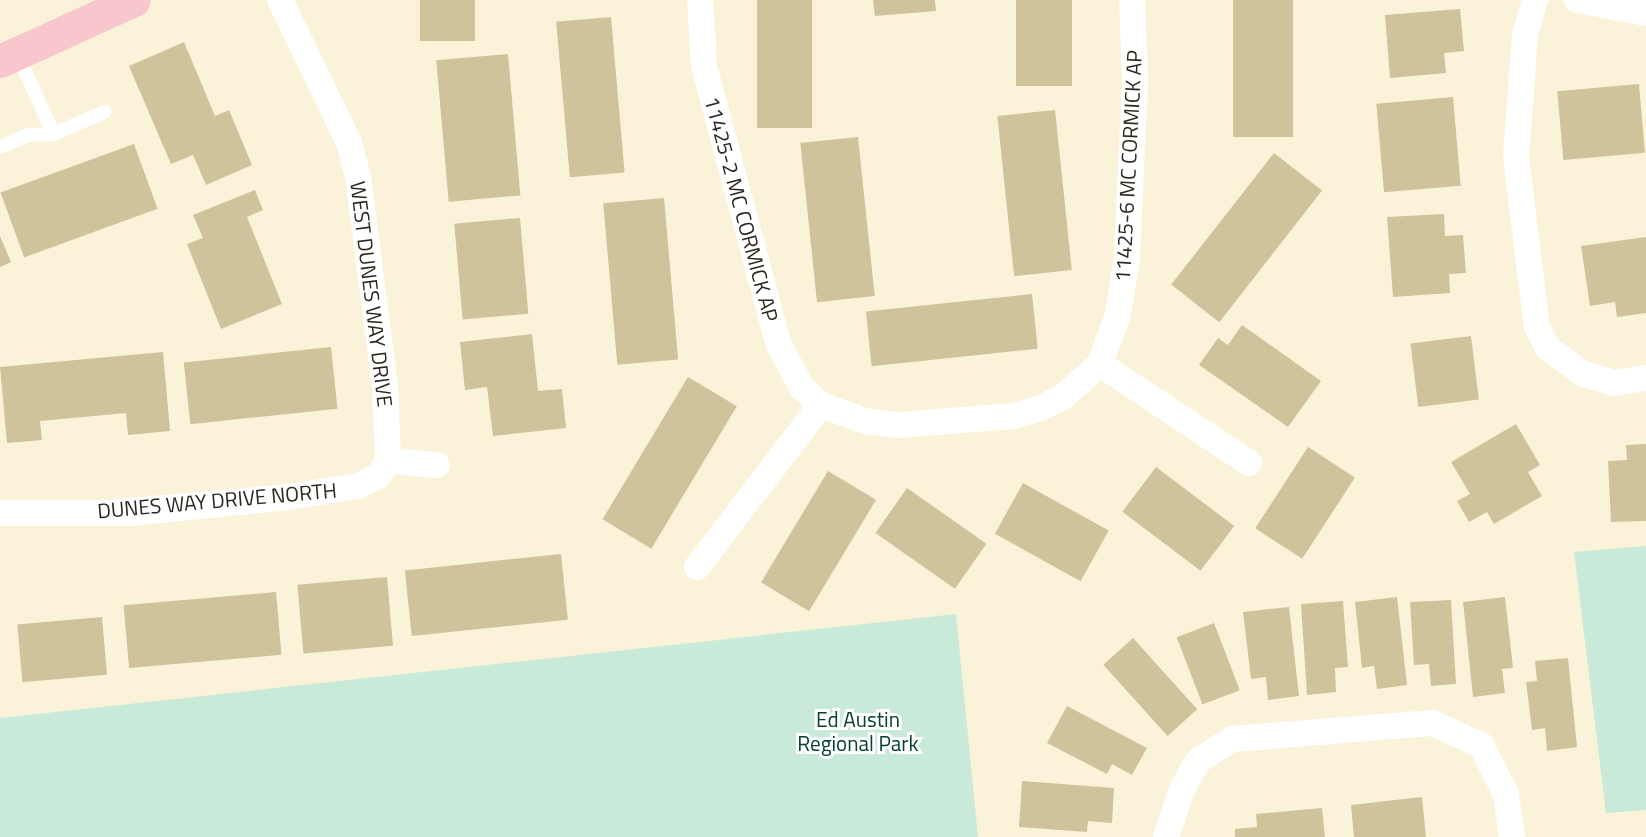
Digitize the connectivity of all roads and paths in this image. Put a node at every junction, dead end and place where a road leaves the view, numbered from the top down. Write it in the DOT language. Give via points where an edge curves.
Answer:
graph roads {
  1 [pos="134,0"];
  2 [pos="280,0"];
  3 [pos="700,0"];
  4 [pos="1132,0"];
  5 [pos="1535,0"];
  6 [pos="1577,0"];
  7 [pos="1646,12"];
  8 [pos="8,58"];
  9 [pos="104,112"];
  10 [pos="54,134"];
  11 [pos="0,147"];
  12 [pos="1100,364"];
  13 [pos="1646,378"];
  14 [pos="821,405"];
  15 [pos="388,461"];
  16 [pos="1249,463"];
  17 [pos="437,465"];
  18 [pos="0,513"];
  19 [pos="698,567"];
  20 [pos="1166,837"];
  21 [pos="1512,837"];
  1 -- 8 [label="main road"];
  2 -- 15 [label="street, WEST DUNES WAY DRIVE" via="349,143 358,176 385,386"];
  3 -- 14 [label="street, 11425-2 MC CORMICK AP" via="704,66 756,269 779,345 802,388"];
  4 -- 12 [label="street, 11425-6 MC CORMICK AP" via="1135,80 1127,257 1118,314"];
  5 -- 13 [label="street" via="1525,35 1516,156 1528,286 1547,346 1583,374 1614,383"];
  6 -- 7 [label="street"];
  8 -- 10 [label="lane"];
  9 -- 10 [label="lane"];
  10 -- 11 [label="lane" via="28,135"];
  12 -- 14 [label="street" via="1063,397 1013,416 899,425 866,421"];
  12 -- 16 [label="street"];
  14 -- 19 [label="street"];
  15 -- 17 [label="street"];
  15 -- 18 [label="street, DUNES WAY DRIVE NORTH" via="378,476 358,486 289,497 130,513"];
  20 -- 21 [label="street" via="1173,808 1199,760 1232,739 1432,723 1481,746 1506,794"];
}
